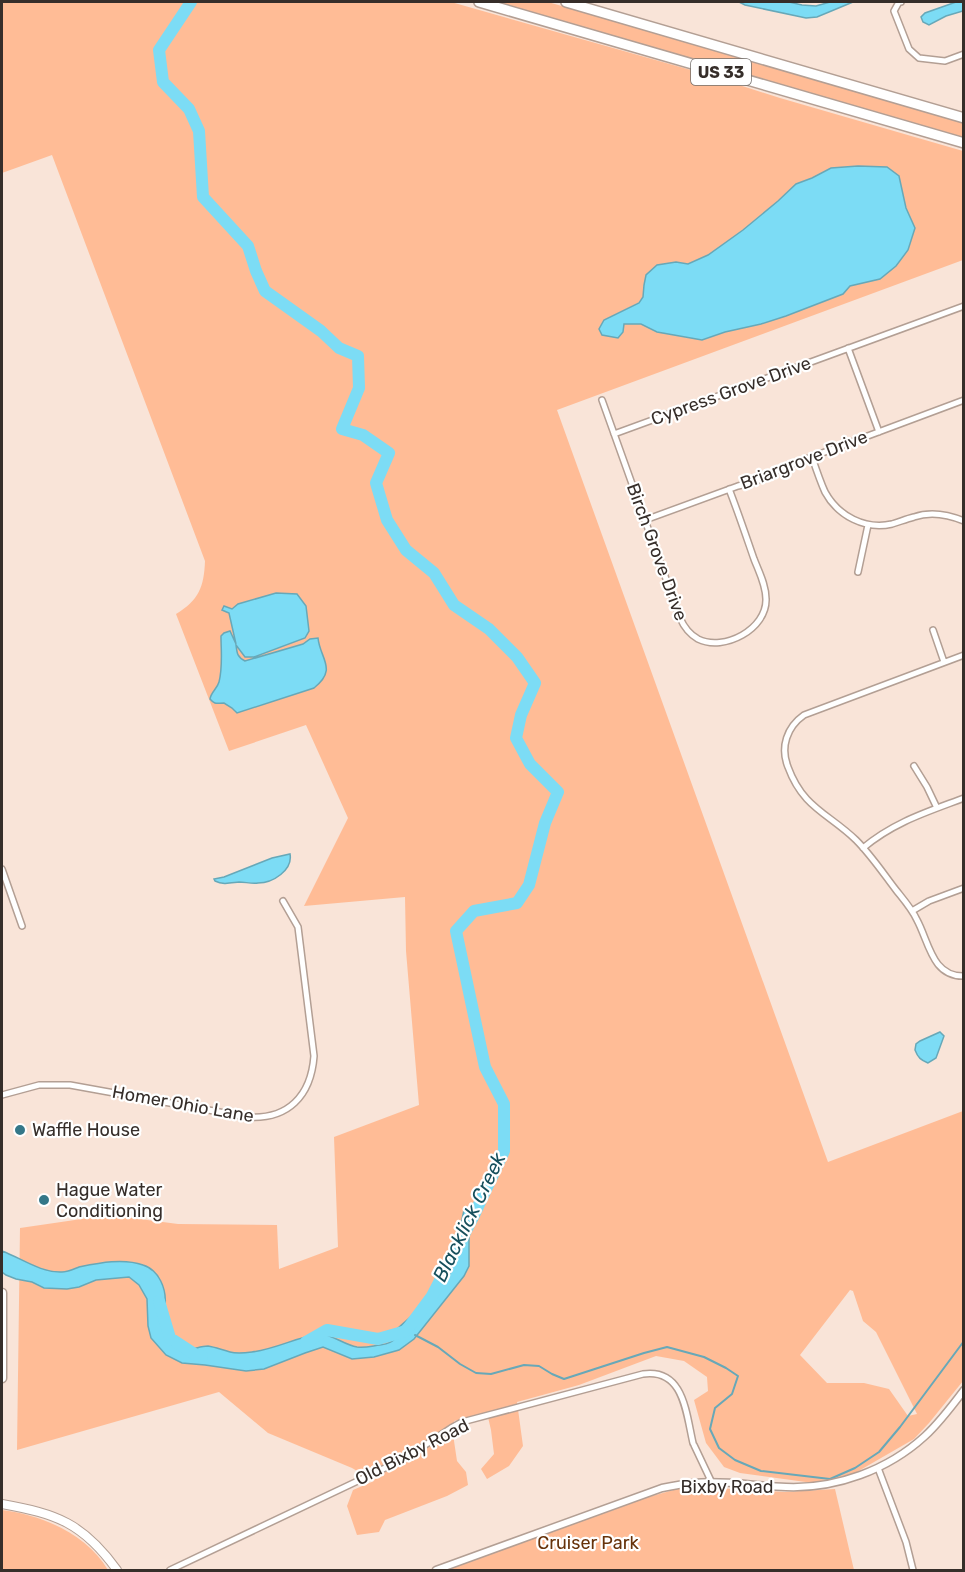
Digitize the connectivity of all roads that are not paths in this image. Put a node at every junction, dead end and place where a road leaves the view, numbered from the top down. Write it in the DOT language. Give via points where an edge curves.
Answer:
graph roads {
  1 [pos="479,2"];
  2 [pos="566,2"];
  3 [pos="901,2"];
  4 [pos="963,54"];
  5 [pos="963,118"];
  6 [pos="963,143"];
  7 [pos="963,306"];
  8 [pos="848,348"];
  9 [pos="602,400"];
  10 [pos="963,400"];
  11 [pos="879,432"];
  12 [pos="614,434"];
  13 [pos="812,457"];
  14 [pos="729,489"];
  15 [pos="645,520"];
  16 [pos="963,521"];
  17 [pos="868,525"];
  18 [pos="858,572"];
  19 [pos="933,630"];
  20 [pos="963,655"];
  21 [pos="944,662"];
  22 [pos="914,766"];
  23 [pos="963,798"];
  24 [pos="937,808"];
  25 [pos="863,848"];
  26 [pos="2,869"];
  27 [pos="963,888"];
  28 [pos="283,901"];
  29 [pos="912,911"];
  30 [pos="22,926"];
  31 [pos="963,976"];
  32 [pos="2,1095"];
  33 [pos="2,1293"];
  34 [pos="2,1378"];
  35 [pos="963,1390"];
  36 [pos="878,1468"];
  37 [pos="712,1483"];
  38 [pos="2,1504"];
  39 [pos="117,1570"];
  40 [pos="170,1570"];
  41 [pos="436,1570"];
  42 [pos="913,1570"];
  1 -- 6 [label="highway, US 33"];
  2 -- 5 [label="highway, US 33"];
  3 -- 4 [label="street" via="894,11 909,49 919,58 945,61"];
  7 -- 8 [label="street, Cypress Grove Drive"];
  8 -- 11 [label="street"];
  8 -- 12 [label="street, Cypress Grove Drive"];
  9 -- 12 [label="street, Birch Grove Drive"];
  10 -- 11 [label="street, Briargrove Drive"];
  11 -- 13 [label="street, Briargrove Drive"];
  12 -- 15 [label="street, Birch Grove Drive"];
  13 -- 14 [label="street, Briargrove Drive"];
  13 -- 17 [label="street" via="832,502 845,515"];
  14 -- 15 [label="street, Briargrove Drive"];
  14 -- 15 [label="street, Birch Grove Drive" via="766,597 758,624 735,638 708,642 687,631"];
  16 -- 17 [label="street" via="927,513 890,525"];
  17 -- 18 [label="street"];
  19 -- 21 [label="street"];
  20 -- 21 [label="street"];
  21 -- 25 [label="street" via="804,715 786,737 787,766 807,800"];
  22 -- 24 [label="street"];
  23 -- 24 [label="street"];
  24 -- 25 [label="street" via="901,822"];
  25 -- 29 [label="street"];
  26 -- 30 [label="street"];
  27 -- 29 [label="street"];
  28 -- 32 [label="street, Homer Ohio Lane" via="298,927 314,1056 308,1085 286,1110 267,1117 247,1118 70,1085 39,1086"];
  29 -- 31 [label="street" via="938,966 952,975"];
  33 -- 34 [label="main road"];
  35 -- 36 [label="street, Bixby Road" via="926,1436"];
  36 -- 37 [label="street, Bixby Road" via="811,1487"];
  36 -- 42 [label="street"];
  37 -- 40 [label="street, Old Bixby Road" via="693,1444 681,1397 673,1383 659,1374 643,1374 462,1422 404,1459"];
  37 -- 41 [label="street, Bixby Road" via="646,1493"];
  38 -- 39 [label="main road" via="63,1520 95,1544"];
}
